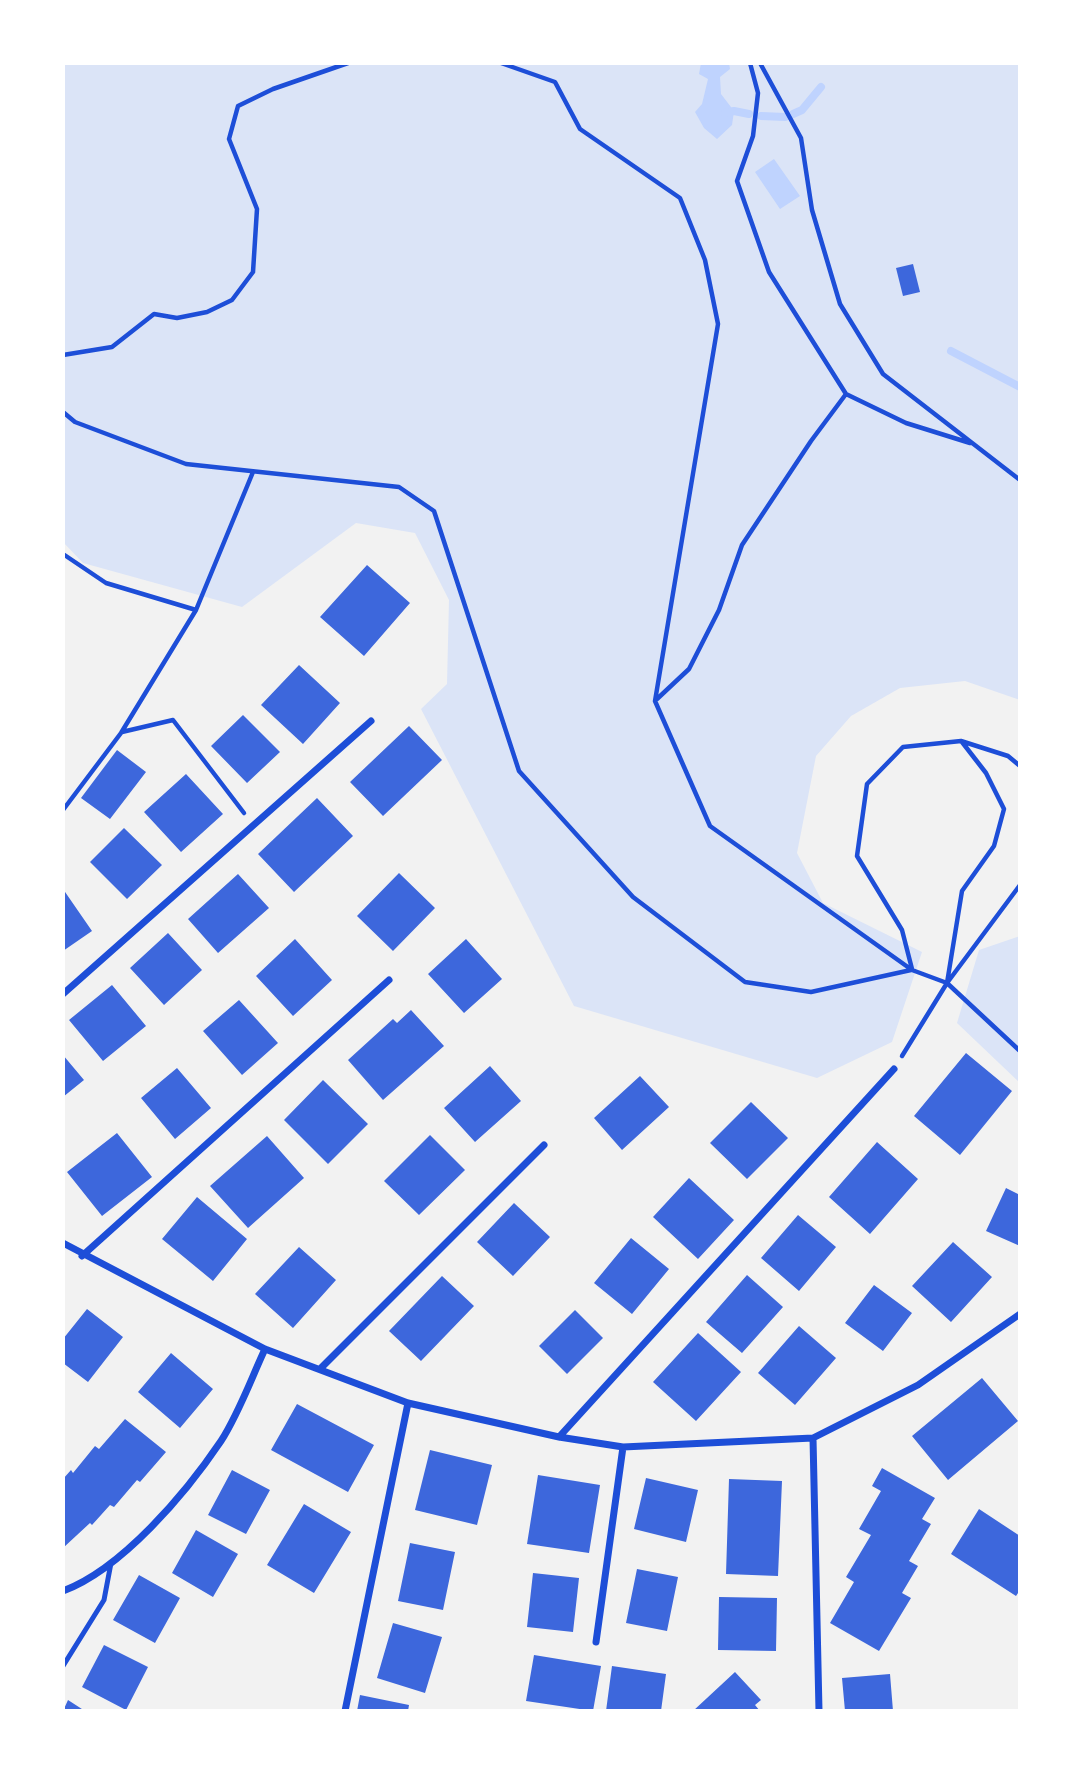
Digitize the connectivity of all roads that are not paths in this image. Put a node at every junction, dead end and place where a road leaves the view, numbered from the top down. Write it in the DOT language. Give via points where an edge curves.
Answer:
graph roads {
  1 [pos="371,722"];
  2 [pos="389,980"];
  3 [pos="63,994"];
  4 [pos="894,1069"];
  5 [pos="544,1145"];
  6 [pos="63,1244"];
  7 [pos="82,1256"];
  8 [pos="1020,1314"];
  9 [pos="265,1349"];
  10 [pos="320,1369"];
  11 [pos="408,1402"];
  12 [pos="559,1437"];
  13 [pos="813,1438"];
  14 [pos="623,1447"];
  15 [pos="112,1560"];
  16 [pos="63,1591"];
  17 [pos="596,1642"];
  18 [pos="63,1666"];
  19 [pos="345,1711"];
  20 [pos="820,1711"];
  1 -- 3 [label="street"];
  2 -- 7 [label="street"];
  4 -- 12 [label="street"];
  5 -- 10 [label="street"];
  6 -- 7 [label="street"];
  7 -- 9 [label="street"];
  8 -- 13 [label="street" via="918,1385"];
  9 -- 10 [label="street"];
  9 -- 15 [label="street" via="222,1440 156,1524"];
  10 -- 11 [label="street"];
  11 -- 12 [label="street"];
  11 -- 19 [label="street"];
  12 -- 14 [label="street"];
  13 -- 14 [label="street"];
  13 -- 20 [label="street"];
  14 -- 17 [label="street"];
  15 -- 16 [label="street" via="83,1584"];
  15 -- 18 [label="lane" via="104,1600"];
}
